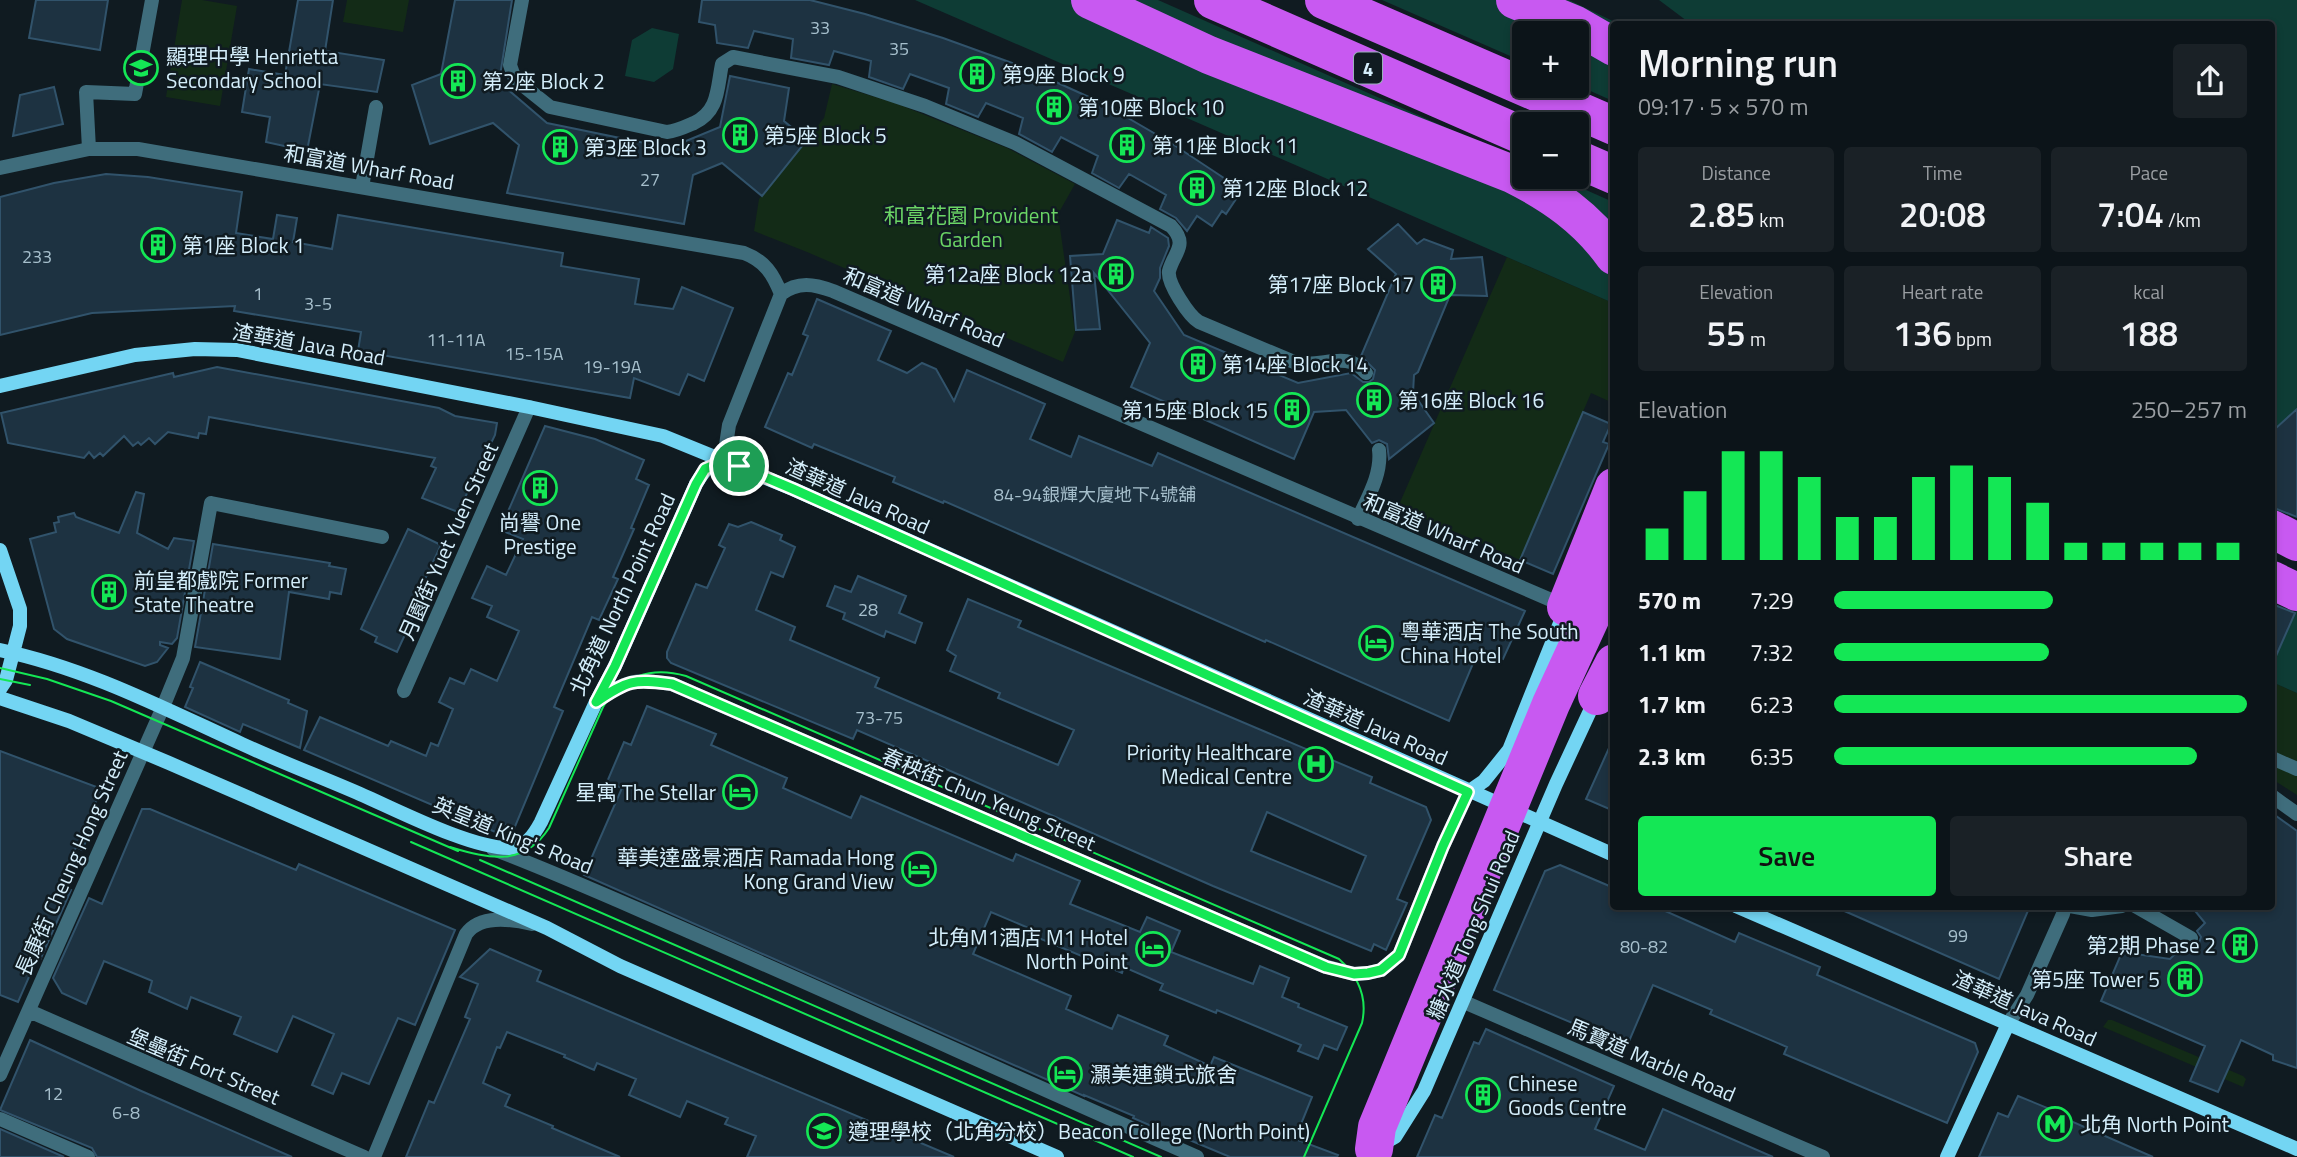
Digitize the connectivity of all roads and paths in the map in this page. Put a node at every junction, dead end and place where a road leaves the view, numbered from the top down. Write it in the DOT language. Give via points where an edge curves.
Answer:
graph roads {
  1 [pos="152,0"];
  2 [pos="522,0"];
  3 [pos="1090,0"];
  4 [pos="1213,0"];
  5 [pos="1324,0"];
  6 [pos="1515,0"];
  7 [pos="1610,45"];
  8 [pos="376,107"];
  9 [pos="1610,123"];
  10 [pos="1512,131"];
  11 [pos="89,149"];
  12 [pos="1589,164"];
  13 [pos="0,168"];
  14 [pos="1610,173"];
  15 [pos="362,187"];
  16 [pos="1610,252"];
  17 [pos="781,294"];
  18 [pos="1366,373"];
  19 [pos="0,387"];
  20 [pos="529,407"];
  21 [pos="1379,450"];
  22 [pos="739,466"];
  23 [pos="1607,502"];
  24 [pos="1358,519"];
  25 [pos="2275,531"];
  26 [pos="382,537"];
  27 [pos="2297,542"];
  28 [pos="0,550"];
  29 [pos="1610,576"];
  30 [pos="2275,581"];
  31 [pos="2297,592"];
  32 [pos="1566,607"];
  33 [pos="6,651"];
  34 [pos="1610,678"];
  35 [pos="0,690"];
  36 [pos="404,691"];
  37 [pos="1605,697"];
  38 [pos="0,698"];
  39 [pos="596,702"];
  40 [pos="163,707"];
  41 [pos="143,752"];
  42 [pos="2275,759"];
  43 [pos="2297,769"];
  44 [pos="1468,792"];
  45 [pos="2275,798"];
  46 [pos="2297,814"];
  47 [pos="1539,823"];
  48 [pos="469,839"];
  49 [pos="1610,853"];
  50 [pos="1745,910"];
  51 [pos="2064,910"];
  52 [pos="2142,910"];
  53 [pos="547,928"];
  54 [pos="2191,937"];
  55 [pos="1464,1002"];
  56 [pos="29,1011"];
  57 [pos="2008,1024"];
  58 [pos="0,1075"];
  59 [pos="0,1119"];
  60 [pos="2297,1149"];
  61 [pos="1372,1153"];
  62 [pos="88,1157"];
  63 [pos="364,1157"];
  64 [pos="374,1157"];
  65 [pos="1057,1157"];
  66 [pos="1197,1157"];
  67 [pos="1824,1157"];
  68 [pos="1947,1157"];
  1 -- 11 [label="street" via="135,94 86,92"];
  2 -- 18 [label="street" via="511,73 550,107 677,131 710,112 722,64 733,57 876,89 1015,143 1171,226 1180,242 1169,281 1191,317 1199,322 1294,362 1352,361"];
  3 -- 16 [label="highway" via="1222,60 1511,174 1576,214"];
  4 -- 10 [label="highway, 4"];
  5 -- 9 [label="highway, 4"];
  6 -- 7 [label="highway"];
  8 -- 15 [label="street"];
  11 -- 13 [label="street, 和富道 Wharf Road"];
  11 -- 15 [label="street, 和富道 Wharf Road" via="138,149"];
  12 -- 14 [label="highway"];
  15 -- 17 [label="street, 和富道 Wharf Road" via="744,254 765,264"];
  17 -- 22 [label="street" via="729,425 726,445"];
  17 -- 24 [label="street, 和富道 Wharf Road" via="801,285 833,290"];
  19 -- 20 [label="main road, 渣華道 Java Road" via="135,355 195,348 237,350"];
  20 -- 22 [label="main road, 渣華道 Java Road" via="663,436"];
  20 -- 36 [label="street, 月園街 Yuet Yuen Street"];
  21 -- 24 [label="street" via="1377,473"];
  22 -- 39 [label="main road, 北角道 North Point Road" via="717,464 705,469"];
  22 -- 44 [label="main road, 渣華道 Java Road"];
  23 -- 32 [label="highway"];
  24 -- 32 [label="street, 和富道 Wharf Road"];
  25 -- 27 [label="highway"];
  26 -- 40 [label="street, 長康街 Cheung Hong Street" via="211,503 183,658"];
  28 -- 33 [label="main road" via="20,609 20,626"];
  29 -- 61 [label="highway" via="1551,704 1377,1127"];
  30 -- 31 [label="highway"];
  32 -- 44 [label="main road" via="1509,750 1484,781"];
  33 -- 35 [label="main road" via="6,680"];
  33 -- 40 [label="main road, 英皇道 King's Road" via="99,679"];
  34 -- 37 [label="highway"];
  37 -- 47 [label="main road, 糖水道 Tong Shui Road"];
  38 -- 41 [label="main road"];
  39 -- 44 [label="street, 春秧街 Chun Yeung Street" via="623,683 672,684 1326,967 1354,974 1381,970 1399,955"];
  39 -- 48 [label="main road, 北角道 North Point Road" via="533,836 511,848"];
  40 -- 41 [label="street, 長康街 Cheung Hong Street"];
  40 -- 48 [label="main road, 英皇道 King's Road"];
  41 -- 53 [label="main road"];
  41 -- 56 [label="street, 長康街 Cheung Hong Street"];
  42 -- 43 [label="street"];
  44 -- 47 [label="main road, 渣華道 Java Road"];
  45 -- 46 [label="street"];
  47 -- 49 [label="main road, 渣華道 Java Road"];
  47 -- 55 [label="main road, 糖水道 Tong Shui Road"];
  48 -- 66 [label="street, 英皇道 King's Road" via="824,990"];
  50 -- 57 [label="main road, 渣華道 Java Road"];
  51 -- 57 [label="street" via="2027,995"];
  52 -- 54 [label="street"];
  53 -- 64 [label="street" via="497,919 475,924 466,934"];
  53 -- 65 [label="main road" via="620,966"];
  55 -- 61 [label="main road, 糖水道 Tong Shui Road" via="1424,1091 1395,1137"];
  55 -- 67 [label="street, 馬寶道 Marble Road"];
  56 -- 58 [label="street, 長康街 Cheung Hong Street"];
  56 -- 63 [label="street, 堡壘街 Fort Street"];
  57 -- 60 [label="main road, 渣華道 Java Road"];
  57 -- 68 [label="main road"];
  59 -- 62 [label="street"];
}
